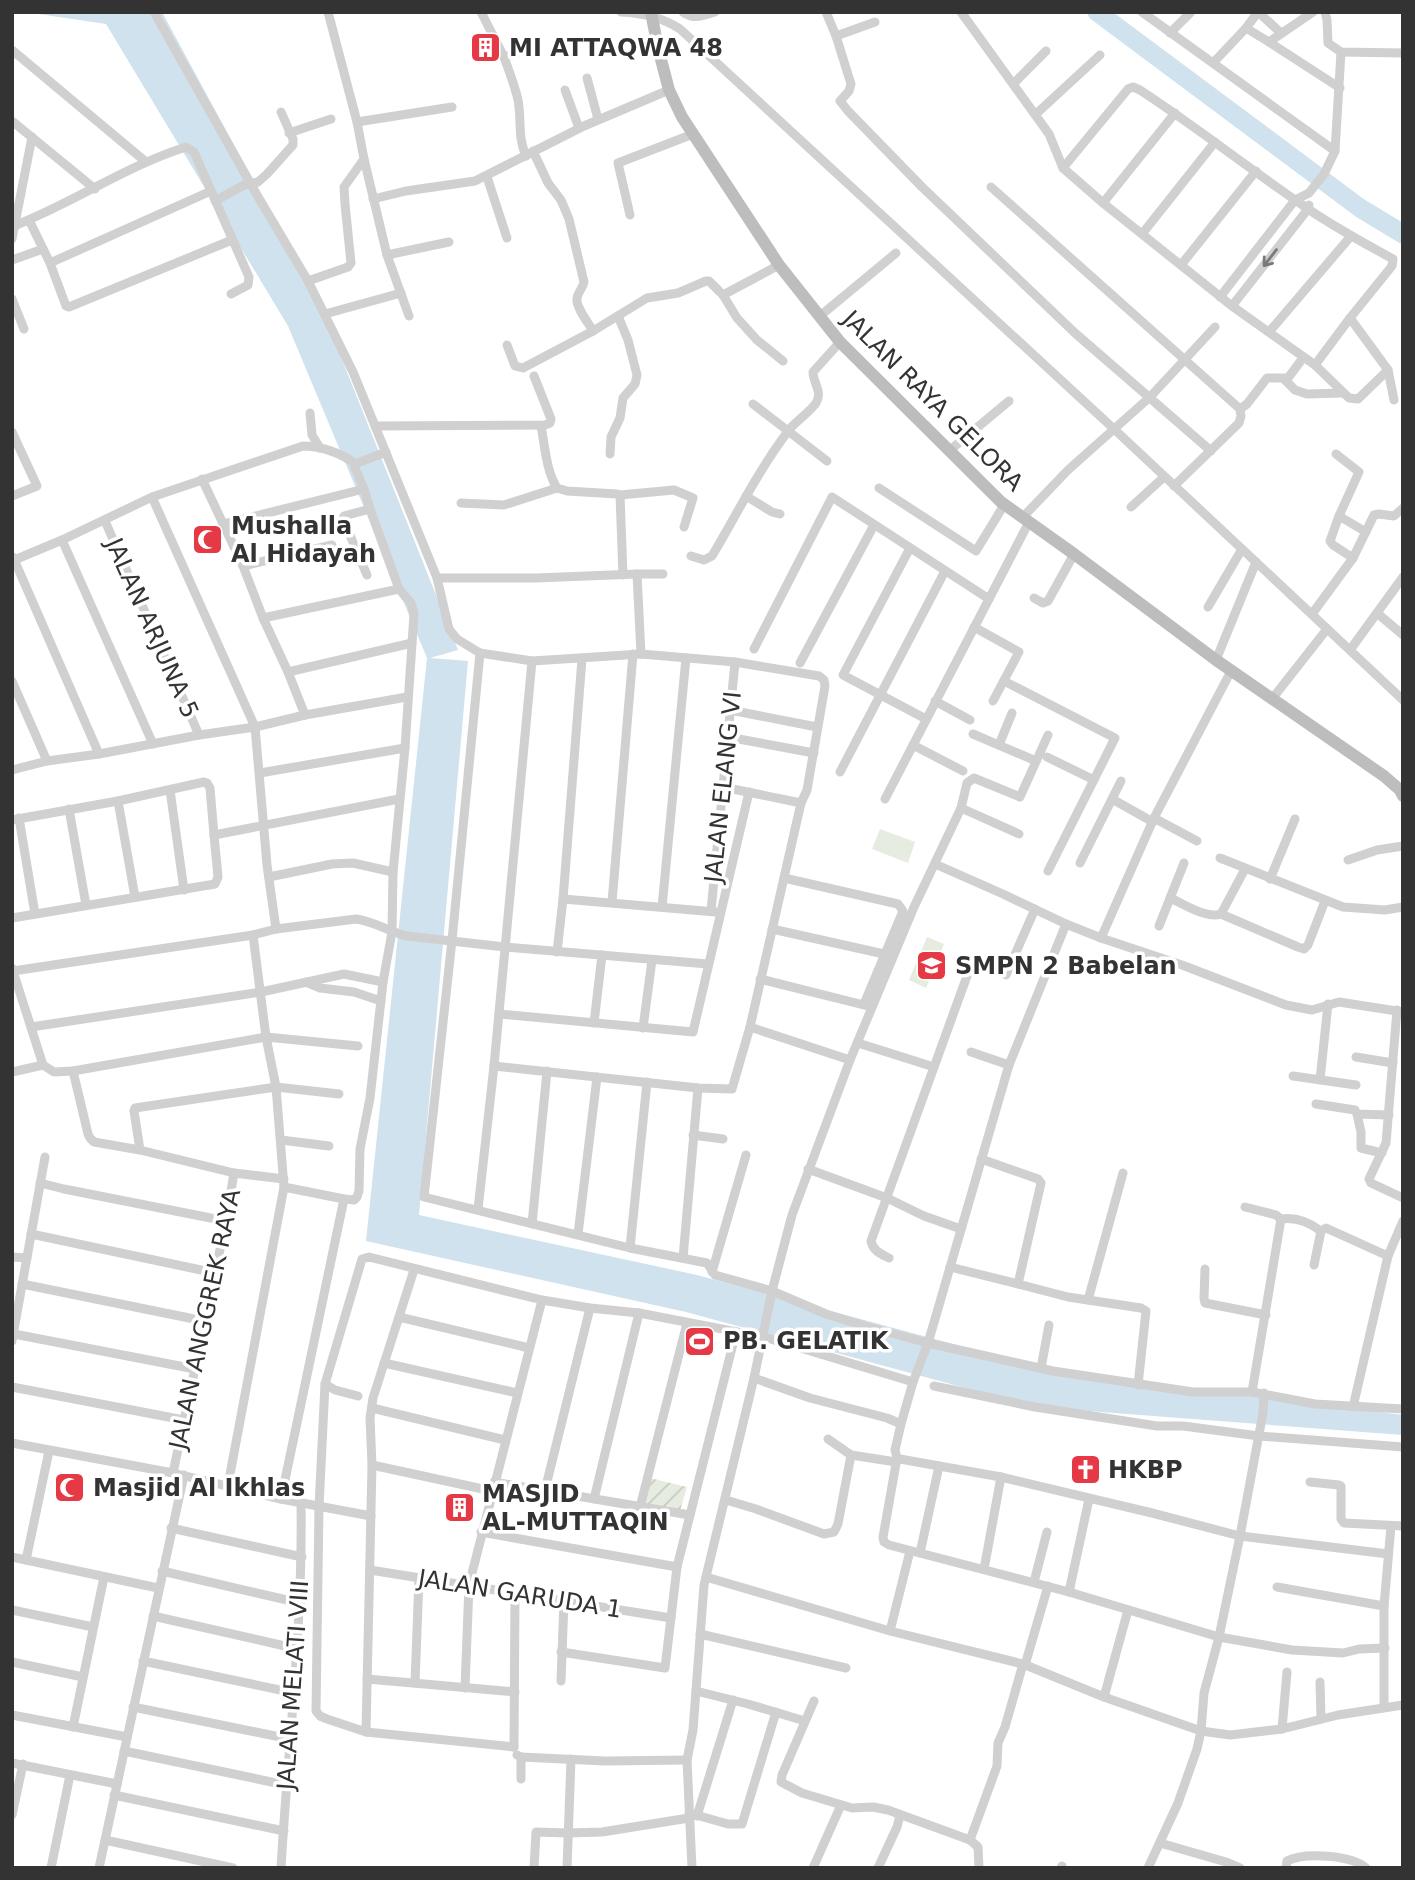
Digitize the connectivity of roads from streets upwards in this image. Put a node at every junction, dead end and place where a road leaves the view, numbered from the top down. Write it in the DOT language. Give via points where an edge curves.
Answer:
graph roads {
  1 [pos="154,12"];
  2 [pos="328,12"];
  3 [pos="481,12"];
  4 [pos="621,12"];
  5 [pos="683,12"];
  6 [pos="715,12"];
  7 [pos="826,12"];
  8 [pos="961,12"];
  9 [pos="1142,12"];
  10 [pos="1191,12"];
  11 [pos="1313,12"];
  12 [pos="1325,12"];
  13 [pos="652,14"];
  14 [pos="875,22"];
  15 [pos="1246,28"];
  16 [pos="1170,33"];
  17 [pos="1281,33"];
  18 [pos="836,36"];
  19 [pos="1269,42"];
  20 [pos="527,49"];
  21 [pos="12,50"];
  22 [pos="1046,51"];
  23 [pos="1341,52"];
  24 [pos="1403,53"];
  25 [pos="1100,55"];
  26 [pos="504,57"];
  27 [pos="1213,63"];
  28 [pos="587,78"];
  29 [pos="1014,83"];
  30 [pos="1340,88"];
  31 [pos="565,90"];
  32 [pos="669,90"];
  33 [pos="452,107"];
  34 [pos="281,112"];
  35 [pos="1175,113"];
  36 [pos="1036,114"];
  37 [pos="331,119"];
  38 [pos="598,119"];
  39 [pos="12,121"];
  40 [pos="357,122"];
  41 [pos="579,128"];
  42 [pos="289,133"];
  43 [pos="693,134"];
  44 [pos="32,137"];
  45 [pos="1215,142"];
  46 [pos="1335,151"];
  47 [pos="529,154"];
  48 [pos="364,159"];
  49 [pos="146,162"];
  50 [pos="1063,168"];
  51 [pos="1256,171"];
  52 [pos="487,177"];
  53 [pos="247,183"];
  54 [pos="990,187"];
  55 [pos="94,190"];
  56 [pos="1309,193"];
  57 [pos="213,196"];
  58 [pos="373,199"];
  59 [pos="1295,200"];
  60 [pos="1103,203"];
  61 [pos="1308,209"];
  62 [pos="630,215"];
  63 [pos="29,220"];
  64 [pos="14,226"];
  65 [pos="1142,234"];
  66 [pos="1351,236"];
  67 [pos="507,237"];
  68 [pos="12,239"];
  69 [pos="232,240"];
  70 [pos="449,242"];
  71 [pos="43,249"];
  72 [pos="896,253"];
  73 [pos="387,255"];
  74 [pos="12,260"];
  75 [pos="50,263"];
  76 [pos="779,265"];
  77 [pos="1181,265"];
  78 [pos="308,281"];
  79 [pos="401,293"];
  80 [pos="231,294"];
  81 [pos="723,295"];
  82 [pos="1220,297"];
  83 [pos="12,299"];
  84 [pos="1232,306"];
  85 [pos="325,314"];
  86 [pos="409,316"];
  87 [pos="618,316"];
  88 [pos="820,316"];
  89 [pos="1350,318"];
  90 [pos="1214,327"];
  91 [pos="24,329"];
  92 [pos="593,331"];
  93 [pos="1269,332"];
  94 [pos="840,342"];
  95 [pos="507,345"];
  96 [pos="1303,358"];
  97 [pos="1184,359"];
  98 [pos="783,361"];
  99 [pos="1315,365"];
  100 [pos="1388,370"];
  101 [pos="534,376"];
  102 [pos="1284,379"];
  103 [pos="1343,393"];
  104 [pos="1150,397"];
  105 [pos="1394,400"];
  106 [pos="1009,401"];
  107 [pos="753,404"];
  108 [pos="1240,409"];
  109 [pos="310,413"];
  110 [pos="375,426"];
  111 [pos="541,426"];
  112 [pos="1114,429"];
  113 [pos="789,430"];
  114 [pos="12,432"];
  115 [pos="320,448"];
  116 [pos="1211,451"];
  117 [pos="949,452"];
  118 [pos="381,454"];
  119 [pos="610,454"];
  120 [pos="1336,454"];
  121 [pos="827,461"];
  122 [pos="355,464"];
  123 [pos="1164,477"];
  124 [pos="202,479"];
  125 [pos="1174,486"];
  126 [pos="557,488"];
  127 [pos="878,488"];
  128 [pos="364,489"];
  129 [pos="620,495"];
  130 [pos="12,496"];
  131 [pos="747,496"];
  132 [pos="152,497"];
  133 [pos="461,503"];
  134 [pos="1004,505"];
  135 [pos="1130,507"];
  136 [pos="1403,508"];
  137 [pos="370,509"];
  138 [pos="780,514"];
  139 [pos="1339,516"];
  140 [pos="105,520"];
  141 [pos="1025,520"];
  142 [pos="223,524"];
  143 [pos="874,525"];
  144 [pos="684,527"];
  145 [pos="1366,532"];
  146 [pos="62,540"];
  147 [pos="332,545"];
  148 [pos="910,548"];
  149 [pos="1242,549"];
  150 [pos="1074,554"];
  151 [pos="691,556"];
  152 [pos="1353,558"];
  153 [pos="13,559"];
  154 [pos="1256,562"];
  155 [pos="243,566"];
  156 [pos="945,570"];
  157 [pos="637,574"];
  158 [pos="663,574"];
  159 [pos="368,575"];
  160 [pos="623,575"];
  161 [pos="1403,577"];
  162 [pos="437,578"];
  163 [pos="399,589"];
  164 [pos="1034,598"];
  165 [pos="989,599"];
  166 [pos="1208,607"];
  167 [pos="1377,612"];
  168 [pos="1312,614"];
  169 [pos="263,618"];
  170 [pos="974,627"];
  171 [pos="1327,629"];
  172 [pos="1403,635"];
  173 [pos="412,643"];
  174 [pos="754,649"];
  175 [pos="1350,650"];
  176 [pos="480,653"];
  177 [pos="637,654"];
  178 [pos="687,658"];
  179 [pos="582,659"];
  180 [pos="1216,660"];
  181 [pos="531,661"];
  182 [pos="735,662"];
  183 [pos="800,663"];
  184 [pos="1231,671"];
  185 [pos="288,672"];
  186 [pos="12,681"];
  187 [pos="1004,681"];
  188 [pos="880,694"];
  189 [pos="407,697"];
  190 [pos="1272,699"];
  191 [pos="1403,700"];
  192 [pos="935,701"];
  193 [pos="993,701"];
  194 [pos="730,710"];
  195 [pos="1012,713"];
  196 [pos="305,715"];
  197 [pos="926,719"];
  198 [pos="970,720"];
  199 [pos="256,727"];
  200 [pos="817,727"];
  201 [pos="972,734"];
  202 [pos="199,735"];
  203 [pos="1048,735"];
  204 [pos="728,737"];
  205 [pos="153,744"];
  206 [pos="912,745"];
  207 [pos="999,745"];
  208 [pos="405,748"];
  209 [pos="814,753"];
  210 [pos="99,754"];
  211 [pos="1047,757"];
  212 [pos="47,761"];
  213 [pos="1036,761"];
  214 [pos="12,769"];
  215 [pos="963,771"];
  216 [pos="840,772"];
  217 [pos="260,773"];
  218 [pos="1094,780"];
  219 [pos="1121,780"];
  220 [pos="723,787"];
  221 [pos="1400,788"];
  222 [pos="170,790"];
  223 [pos="749,792"];
  224 [pos="399,799"];
  225 [pos="885,799"];
  226 [pos="1112,799"];
  227 [pos="118,801"];
  228 [pos="801,803"];
  229 [pos="961,808"];
  230 [pos="69,809"];
  231 [pos="15,819"];
  232 [pos="1295,819"];
  233 [pos="1154,820"];
  234 [pos="265,826"];
  235 [pos="1018,834"];
  236 [pos="214,835"];
  237 [pos="1197,841"];
  238 [pos="1403,846"];
  239 [pos="1220,858"];
  240 [pos="1348,859"];
  241 [pos="1080,863"];
  242 [pos="1184,863"];
  243 [pos="935,864"];
  244 [pos="1245,869"];
  245 [pos="1048,871"];
  246 [pos="393,872"];
  247 [pos="269,877"];
  248 [pos="783,878"];
  249 [pos="1270,879"];
  250 [pos="184,890"];
  251 [pos="135,897"];
  252 [pos="1170,898"];
  253 [pos="563,899"];
  254 [pos="1325,901"];
  255 [pos="612,902"];
  256 [pos="86,905"];
  257 [pos="662,907"];
  258 [pos="1403,907"];
  259 [pos="1035,909"];
  260 [pos="716,912"];
  261 [pos="35,914"];
  262 [pos="1222,914"];
  263 [pos="12,918"];
  264 [pos="1066,924"];
  265 [pos="1159,926"];
  266 [pos="276,929"];
  267 [pos="772,929"];
  268 [pos="391,932"];
  269 [pos="253,935"];
  270 [pos="1101,938"];
  271 [pos="452,940"];
  272 [pos="505,947"];
  273 [pos="556,952"];
  274 [pos="884,954"];
  275 [pos="602,955"];
  276 [pos="652,960"];
  277 [pos="708,964"];
  278 [pos="971,965"];
  279 [pos="13,970"];
  280 [pos="1006,975"];
  281 [pos="760,979"];
  282 [pos="305,982"];
  283 [pos="383,982"];
  284 [pos="261,992"];
  285 [pos="382,1002"];
  286 [pos="1328,1004"];
  287 [pos="868,1006"];
  288 [pos="1400,1011"];
  289 [pos="499,1014"];
  290 [pos="594,1023"];
  291 [pos="31,1027"];
  292 [pos="750,1027"];
  293 [pos="643,1028"];
  294 [pos="266,1037"];
  295 [pos="858,1042"];
  296 [pos="358,1046"];
  297 [pos="971,1052"];
  298 [pos="1356,1057"];
  299 [pos="850,1060"];
  300 [pos="1393,1063"];
  301 [pos="43,1065"];
  302 [pos="1009,1065"];
  303 [pos="494,1066"];
  304 [pos="934,1067"];
  305 [pos="74,1071"];
  306 [pos="12,1072"];
  307 [pos="547,1072"];
  308 [pos="1293,1076"];
  309 [pos="597,1077"];
  310 [pos="1320,1080"];
  311 [pos="647,1082"];
  312 [pos="1356,1085"];
  313 [pos="276,1087"];
  314 [pos="698,1088"];
  315 [pos="339,1094"];
  316 [pos="1316,1104"];
  317 [pos="1357,1114"];
  318 [pos="1389,1115"];
  319 [pos="694,1135"];
  320 [pos="723,1139"];
  321 [pos="281,1140"];
  322 [pos="328,1146"];
  323 [pos="139,1150"];
  324 [pos="1382,1153"];
  325 [pos="746,1155"];
  326 [pos="45,1157"];
  327 [pos="981,1159"];
  328 [pos="807,1170"];
  329 [pos="234,1173"];
  330 [pos="1123,1173"];
  331 [pos="40,1183"];
  332 [pos="284,1183"];
  333 [pos="887,1198"];
  334 [pos="1403,1198"];
  335 [pos="344,1199"];
  336 [pos="1245,1207"];
  337 [pos="478,1209"];
  338 [pos="1282,1219"];
  339 [pos="226,1221"];
  340 [pos="1403,1221"];
  341 [pos="532,1224"];
  342 [pos="961,1229"];
  343 [pos="1321,1231"];
  344 [pos="31,1234"];
  345 [pos="578,1234"];
  346 [pos="630,1248"];
  347 [pos="1388,1256"];
  348 [pos="12,1258"];
  349 [pos="27,1258"];
  350 [pos="683,1258"];
  351 [pos="890,1258"];
  352 [pos="1314,1265"];
  353 [pos="950,1267"];
  354 [pos="1205,1269"];
  355 [pos="414,1270"];
  356 [pos="215,1272"];
  357 [pos="712,1272"];
  358 [pos="22,1284"];
  359 [pos="1018,1284"];
  360 [pos="772,1291"];
  361 [pos="542,1300"];
  362 [pos="1088,1300"];
  363 [pos="590,1308"];
  364 [pos="639,1313"];
  365 [pos="1266,1315"];
  366 [pos="399,1317"];
  367 [pos="204,1321"];
  368 [pos="687,1323"];
  369 [pos="1049,1325"];
  370 [pos="736,1332"];
  371 [pos="13,1337"];
  372 [pos="764,1337"];
  373 [pos="927,1346"];
  374 [pos="529,1348"];
  375 [pos="384,1363"];
  376 [pos="1041,1368"];
  377 [pos="195,1369"];
  378 [pos="754,1378"];
  379 [pos="913,1382"];
  380 [pos="325,1384"];
  381 [pos="934,1385"];
  382 [pos="1138,1385"];
  383 [pos="12,1387"];
  384 [pos="517,1392"];
  385 [pos="1252,1392"];
  386 [pos="1264,1393"];
  387 [pos="358,1396"];
  388 [pos="1353,1407"];
  389 [pos="372,1408"];
  390 [pos="1403,1409"];
  391 [pos="184,1420"];
  392 [pos="901,1424"];
  393 [pos="1259,1436"];
  394 [pos="828,1439"];
  395 [pos="505,1440"];
  396 [pos="12,1443"];
  397 [pos="1403,1447"];
  398 [pos="49,1451"];
  399 [pos="851,1455"];
  400 [pos="897,1460"];
  401 [pos="372,1465"];
  402 [pos="939,1466"];
  403 [pos="173,1473"];
  404 [pos="184,1475"];
  405 [pos="1001,1477"];
  406 [pos="1310,1482"];
  407 [pos="228,1485"];
  408 [pos="493,1486"];
  409 [pos="545,1490"];
  410 [pos="281,1499"];
  411 [pos="594,1499"];
  412 [pos="1089,1499"];
  413 [pos="726,1500"];
  414 [pos="301,1503"];
  415 [pos="319,1507"];
  416 [pos="640,1507"];
  417 [pos="690,1515"];
  418 [pos="371,1516"];
  419 [pos="1391,1526"];
  420 [pos="1403,1526"];
  421 [pos="171,1528"];
  422 [pos="481,1532"];
  423 [pos="1047,1532"];
  424 [pos="1240,1536"];
  425 [pos="910,1551"];
  426 [pos="920,1553"];
  427 [pos="1388,1554"];
  428 [pos="12,1557"];
  429 [pos="302,1557"];
  430 [pos="26,1560"];
  431 [pos="677,1567"];
  432 [pos="984,1569"];
  433 [pos="370,1570"];
  434 [pos="162,1571"];
  435 [pos="104,1577"];
  436 [pos="706,1577"];
  437 [pos="419,1578"];
  438 [pos="1034,1582"];
  439 [pos="469,1586"];
  440 [pos="1048,1586"];
  441 [pos="1277,1587"];
  442 [pos="159,1588"];
  443 [pos="1069,1592"];
  444 [pos="515,1593"];
  445 [pos="564,1601"];
  446 [pos="300,1603"];
  447 [pos="1384,1606"];
  448 [pos="12,1610"];
  449 [pos="1128,1610"];
  450 [pos="153,1616"];
  451 [pos="671,1618"];
  452 [pos="93,1627"];
  453 [pos="890,1631"];
  454 [pos="700,1634"];
  455 [pos="1219,1637"];
  456 [pos="1385,1648"];
  457 [pos="298,1649"];
  458 [pos="561,1652"];
  459 [pos="143,1661"];
  460 [pos="12,1662"];
  461 [pos="1024,1664"];
  462 [pos="846,1668"];
  463 [pos="1287,1672"];
  464 [pos="83,1677"];
  465 [pos="367,1679"];
  466 [pos="561,1681"];
  467 [pos="1320,1682"];
  468 [pos="415,1683"];
  469 [pos="465,1688"];
  470 [pos="515,1692"];
  471 [pos="696,1692"];
  472 [pos="294,1693"];
  473 [pos="1104,1697"];
  474 [pos="733,1700"];
  475 [pos="814,1701"];
  476 [pos="1403,1705"];
  477 [pos="134,1707"];
  478 [pos="1384,1707"];
  479 [pos="776,1712"];
  480 [pos="12,1715"];
  481 [pos="1321,1719"];
  482 [pos="805,1721"];
  483 [pos="73,1727"];
  484 [pos="1282,1729"];
  485 [pos="1201,1731"];
  486 [pos="366,1732"];
  487 [pos="127,1737"];
  488 [pos="290,1739"];
  489 [pos="514,1747"];
  490 [pos="124,1751"];
  491 [pos="521,1757"];
  492 [pos="570,1759"];
  493 [pos="687,1760"];
  494 [pos="12,1763"];
  495 [pos="23,1764"];
  496 [pos="70,1775"];
  497 [pos="521,1779"];
  498 [pos="117,1784"];
  499 [pos="286,1785"];
  500 [pos="114,1796"];
  501 [pos="841,1805"];
  502 [pos="12,1815"];
  503 [pos="900,1815"];
  504 [pos="691,1816"];
  505 [pos="284,1831"];
  506 [pos="568,1833"];
  507 [pos="105,1840"];
  508 [pos="970,1840"];
  509 [pos="1160,1843"];
  510 [pos="1340,1863"];
  511 [pos="51,1868"];
  512 [pos="99,1868"];
  513 [pos="233,1868"];
  514 [pos="281,1868"];
  515 [pos="534,1868"];
  516 [pos="567,1868"];
  517 [pos="692,1868"];
  518 [pos="813,1868"];
  519 [pos="878,1868"];
  520 [pos="979,1868"];
  521 [pos="1148,1868"];
  522 [pos="1240,1868"];
  523 [pos="1286,1868"];
  524 [pos="1366,1868"];
  1 -- 53 [label="street"];
  2 -- 40 [label="street"];
  3 -- 26 [label="street"];
  4 -- 13 [label="street"];
  5 -- 6 [label="street" via="695,18"];
  7 -- 18 [label="street"];
  8 -- 29 [label="street"];
  9 -- 16 [label="street"];
  10 -- 16 [label="street"];
  11 -- 17 [label="street"];
  12 -- 23 [label="street" via="1328,43"];
  13 -- 32 [label="street, JALAN RAYA GELORA"];
  13 -- 112 [label="street" via="686,35"];
  14 -- 18 [label="street"];
  15 -- 17 [label="street" via="1258,12"];
  15 -- 19 [label="street"];
  15 -- 27 [label="street"];
  16 -- 27 [label="street"];
  17 -- 19 [label="street"];
  18 -- 104 [label="street" via="851,84 840,101 848,111 1075,333"];
  19 -- 30 [label="street"];
  20 -- 26 [label="street"];
  21 -- 49 [label="street"];
  22 -- 29 [label="street"];
  23 -- 24 [label="street"];
  23 -- 30 [label="street"];
  25 -- 36 [label="street"];
  26 -- 47 [label="street" via="518,100 521,145"];
  27 -- 46 [label="street"];
  28 -- 38 [label="street"];
  29 -- 36 [label="street"];
  30 -- 46 [label="street"];
  31 -- 41 [label="street"];
  32 -- 38 [label="street"];
  32 -- 43 [label="street, JALAN RAYA GELORA"];
  33 -- 40 [label="street"];
  34 -- 42 [label="street"];
  35 -- 45 [label="street"];
  35 -- 50 [label="street" via="1140,90 1128,89"];
  35 -- 60 [label="street"];
  36 -- 50 [label="street"];
  37 -- 42 [label="street"];
  38 -- 41 [label="street"];
  39 -- 44 [label="street"];
  40 -- 48 [label="street"];
  41 -- 47 [label="street"];
  42 -- 53 [label="street" via="293,145 263,178"];
  43 -- 62 [label="street" via="618,163"];
  43 -- 76 [label="street, JALAN RAYA GELORA"];
  44 -- 55 [label="street"];
  44 -- 64 [label="street"];
  45 -- 51 [label="street"];
  45 -- 65 [label="street"];
  46 -- 56 [label="street"];
  47 -- 52 [label="street"];
  47 -- 92 [label="street" via="569,219 584,282 577,304"];
  48 -- 58 [label="street"];
  48 -- 78 [label="street" via="344,187 351,263"];
  49 -- 55 [label="street"];
  49 -- 57 [label="street" via="186,147 194,152"];
  50 -- 60 [label="street"];
  51 -- 59 [label="street"];
  51 -- 77 [label="street"];
  52 -- 58 [label="street"];
  52 -- 67 [label="street"];
  53 -- 57 [label="street" via="227,195"];
  53 -- 78 [label="street"];
  54 -- 97 [label="street"];
  55 -- 63 [label="street"];
  56 -- 59 [label="street"];
  56 -- 61 [label="street"];
  57 -- 69 [label="street"];
  57 -- 75 [label="street"];
  58 -- 73 [label="street"];
  59 -- 61 [label="street"];
  59 -- 82 [label="street"];
  60 -- 65 [label="street"];
  61 -- 66 [label="street"];
  61 -- 84 [label="street, one-way"];
  63 -- 64 [label="street"];
  63 -- 71 [label="street"];
  64 -- 68 [label="street"];
  65 -- 77 [label="street"];
  66 -- 89 [label="street" via="1393,259"];
  66 -- 93 [label="street"];
  69 -- 75 [label="street" via="71,307 66,306"];
  69 -- 80 [label="street" via="250,281"];
  70 -- 73 [label="street"];
  71 -- 74 [label="street"];
  71 -- 75 [label="street"];
  72 -- 88 [label="street"];
  73 -- 79 [label="street"];
  76 -- 81 [label="street"];
  76 -- 88 [label="street, JALAN RAYA GELORA"];
  77 -- 82 [label="street"];
  78 -- 85 [label="street"];
  79 -- 85 [label="street"];
  79 -- 86 [label="street"];
  81 -- 87 [label="street" via="706,281 678,293 647,298"];
  81 -- 98 [label="street" via="737,318"];
  82 -- 84 [label="street"];
  83 -- 91 [label="street"];
  84 -- 93 [label="street"];
  85 -- 110 [label="street"];
  87 -- 92 [label="street"];
  87 -- 119 [label="street" via="637,376 623,398"];
  88 -- 94 [label="street, JALAN RAYA GELORA"];
  89 -- 99 [label="street"];
  89 -- 100 [label="street"];
  90 -- 97 [label="street"];
  92 -- 95 [label="street" via="523,368 515,366"];
  93 -- 96 [label="street"];
  94 -- 113 [label="street" via="813,372 819,390 816,404"];
  94 -- 117 [label="street, JALAN RAYA GELORA"];
  96 -- 99 [label="street"];
  96 -- 102 [label="street"];
  97 -- 104 [label="street"];
  97 -- 108 [label="street"];
  99 -- 103 [label="street"];
  100 -- 103 [label="street" via="1358,399"];
  100 -- 105 [label="street"];
  101 -- 111 [label="street" via="551,419"];
  102 -- 103 [label="street" via="1307,394"];
  102 -- 108 [label="street" via="1267,378"];
  104 -- 112 [label="street"];
  104 -- 116 [label="street"];
  106 -- 117 [label="street"];
  107 -- 113 [label="street"];
  108 -- 116 [label="street" via="1239,424"];
  109 -- 115 [label="street" via="312,435"];
  110 -- 111 [label="street"];
  110 -- 118 [label="street"];
  111 -- 126 [label="street"];
  112 -- 123 [label="street"];
  112 -- 141 [label="street" via="1068,470"];
  113 -- 121 [label="street"];
  113 -- 131 [label="street"];
  114 -- 130 [label="street" via="37,486"];
  115 -- 122 [label="street" via="342,454"];
  115 -- 124 [label="street" via="303,446"];
  116 -- 125 [label="street"];
  117 -- 134 [label="street, JALAN RAYA GELORA"];
  118 -- 122 [label="street"];
  118 -- 162 [label="street"];
  120 -- 139 [label="street" via="1359,472"];
  122 -- 128 [label="street"];
  123 -- 125 [label="street"];
  123 -- 135 [label="street"];
  124 -- 132 [label="street"];
  124 -- 142 [label="street"];
  125 -- 149 [label="street"];
  126 -- 129 [label="street"];
  126 -- 133 [label="street" via="504,505"];
  127 -- 134 [label="street" via="976,551"];
  128 -- 137 [label="street"];
  128 -- 142 [label="street"];
  129 -- 144 [label="street" via="674,490 693,498"];
  129 -- 160 [label="street"];
  131 -- 138 [label="street"];
  131 -- 151 [label="street" via="712,556 704,560"];
  132 -- 140 [label="street"];
  132 -- 199 [label="street"];
  134 -- 141 [label="street, JALAN RAYA GELORA"];
  136 -- 145 [label="street" via="1394,516 1375,514"];
  137 -- 159 [label="street" via="343,519"];
  137 -- 163 [label="street"];
  139 -- 145 [label="street"];
  139 -- 152 [label="street" via="1331,543"];
  140 -- 146 [label="street"];
  140 -- 202 [label="street, JALAN ARJUNA 5"];
  141 -- 150 [label="street, JALAN RAYA GELORA"];
  141 -- 165 [label="street"];
  142 -- 155 [label="street"];
  143 -- 148 [label="street"];
  143 -- 174 [label="street" via="832,497"];
  143 -- 183 [label="street"];
  145 -- 152 [label="street"];
  146 -- 153 [label="street"];
  146 -- 205 [label="street"];
  147 -- 155 [label="street"];
  148 -- 156 [label="street"];
  148 -- 188 [label="street" via="843,675"];
  149 -- 154 [label="street"];
  149 -- 166 [label="street"];
  150 -- 164 [label="street" via="1049,599 1043,604"];
  150 -- 180 [label="street, JALAN RAYA GELORA"];
  152 -- 168 [label="street"];
  153 -- 210 [label="street"];
  154 -- 168 [label="street"];
  154 -- 180 [label="street"];
  155 -- 169 [label="street"];
  156 -- 165 [label="street"];
  156 -- 188 [label="street"];
  157 -- 158 [label="street"];
  157 -- 160 [label="street"];
  157 -- 177 [label="street"];
  160 -- 162 [label="street"];
  161 -- 167 [label="street"];
  162 -- 176 [label="street" via="452,635"];
  163 -- 169 [label="street"];
  163 -- 173 [label="street" via="414,614"];
  165 -- 170 [label="street"];
  167 -- 172 [label="street"];
  167 -- 175 [label="street"];
  168 -- 171 [label="street"];
  169 -- 185 [label="street"];
  170 -- 187 [label="street" via="1019,652"];
  170 -- 192 [label="street"];
  171 -- 175 [label="street"];
  171 -- 190 [label="street"];
  173 -- 185 [label="street"];
  173 -- 189 [label="street"];
  175 -- 191 [label="street"];
  176 -- 181 [label="street"];
  176 -- 271 [label="street"];
  177 -- 178 [label="street"];
  177 -- 179 [label="street"];
  177 -- 255 [label="street"];
  178 -- 182 [label="street"];
  178 -- 257 [label="street"];
  179 -- 181 [label="street"];
  179 -- 253 [label="street"];
  180 -- 184 [label="street, JALAN RAYA GELORA"];
  181 -- 272 [label="street"];
  182 -- 194 [label="street, JALAN ELANG VI"];
  182 -- 200 [label="street" via="823,678"];
  184 -- 190 [label="street, JALAN RAYA GELORA"];
  184 -- 233 [label="street"];
  185 -- 196 [label="street"];
  186 -- 212 [label="street"];
  187 -- 193 [label="street"];
  187 -- 218 [label="street" via="1115,738"];
  188 -- 197 [label="street"];
  188 -- 216 [label="street"];
  189 -- 196 [label="street"];
  189 -- 208 [label="street"];
  190 -- 221 [label="street, JALAN RAYA GELORA"];
  192 -- 197 [label="street"];
  192 -- 198 [label="street"];
  194 -- 200 [label="street"];
  194 -- 204 [label="street, JALAN ELANG VI"];
  195 -- 207 [label="street"];
  196 -- 199 [label="street"];
  197 -- 206 [label="street"];
  199 -- 202 [label="street"];
  199 -- 217 [label="street"];
  200 -- 209 [label="street"];
  201 -- 207 [label="street"];
  202 -- 205 [label="street"];
  203 -- 213 [label="street"];
  204 -- 209 [label="street"];
  204 -- 220 [label="street, JALAN ELANG VI"];
  205 -- 210 [label="street"];
  206 -- 215 [label="street"];
  206 -- 225 [label="street"];
  207 -- 213 [label="street"];
  208 -- 217 [label="street"];
  208 -- 224 [label="street"];
  209 -- 228 [label="street"];
  210 -- 212 [label="street"];
  211 -- 218 [label="street"];
  212 -- 214 [label="street"];
  213 -- 229 [label="street" via="1020,797 974,778 967,783"];
  217 -- 234 [label="street"];
  218 -- 245 [label="street"];
  219 -- 226 [label="street"];
  220 -- 223 [label="street"];
  220 -- 260 [label="street, JALAN ELANG VI"];
  222 -- 227 [label="street"];
  222 -- 236 [label="street" via="207,783"];
  222 -- 250 [label="street"];
  223 -- 228 [label="street"];
  223 -- 260 [label="street"];
  224 -- 234 [label="street"];
  224 -- 246 [label="street"];
  226 -- 233 [label="street"];
  226 -- 241 [label="street"];
  227 -- 230 [label="street"];
  227 -- 251 [label="street"];
  228 -- 248 [label="street"];
  229 -- 235 [label="street"];
  229 -- 243 [label="street"];
  230 -- 231 [label="street"];
  230 -- 256 [label="street"];
  231 -- 261 [label="street"];
  232 -- 249 [label="street"];
  233 -- 237 [label="street"];
  233 -- 270 [label="street"];
  234 -- 236 [label="street"];
  234 -- 247 [label="street"];
  236 -- 250 [label="street" via="217,881"];
  238 -- 240 [label="street"];
  239 -- 244 [label="street"];
  242 -- 252 [label="street"];
  243 -- 259 [label="street"];
  243 -- 287 [label="street"];
  244 -- 249 [label="street"];
  244 -- 262 [label="street"];
  246 -- 247 [label="street" via="353,863"];
  246 -- 268 [label="street"];
  247 -- 266 [label="street"];
  248 -- 267 [label="street"];
  248 -- 274 [label="street" via="900,906 903,911"];
  249 -- 254 [label="street"];
  250 -- 251 [label="street"];
  251 -- 256 [label="street"];
  252 -- 262 [label="street" via="1210,915"];
  252 -- 265 [label="street"];
  253 -- 255 [label="street"];
  253 -- 273 [label="street"];
  254 -- 258 [label="street" via="1343,907"];
  254 -- 262 [label="street" via="1303,949"];
  255 -- 257 [label="street"];
  256 -- 261 [label="street"];
  257 -- 260 [label="street"];
  259 -- 264 [label="street"];
  259 -- 280 [label="street"];
  260 -- 277 [label="street"];
  261 -- 263 [label="street"];
  264 -- 270 [label="street"];
  264 -- 302 [label="street"];
  266 -- 268 [label="street" via="356,919"];
  266 -- 269 [label="street"];
  267 -- 274 [label="street"];
  267 -- 281 [label="street"];
  268 -- 271 [label="street"];
  268 -- 283 [label="street"];
  269 -- 279 [label="street"];
  269 -- 284 [label="street"];
  270 -- 286 [label="street" via="1286,1005 1312,1010"];
  271 -- 272 [label="street"];
  271 -- 337 [label="street" via="424,1197"];
  272 -- 273 [label="street"];
  272 -- 289 [label="street"];
  273 -- 275 [label="street"];
  274 -- 287 [label="street"];
  275 -- 276 [label="street"];
  275 -- 290 [label="street"];
  276 -- 277 [label="street"];
  276 -- 293 [label="street"];
  277 -- 293 [label="street" via="693,1032"];
  278 -- 304 [label="street"];
  279 -- 291 [label="street"];
  281 -- 287 [label="street"];
  281 -- 292 [label="street"];
  282 -- 283 [label="street" via="344,974"];
  282 -- 284 [label="street"];
  282 -- 285 [label="street"];
  283 -- 285 [label="street"];
  284 -- 291 [label="street"];
  284 -- 294 [label="street"];
  285 -- 335 [label="street" via="360,1149 359,1191 357,1198"];
  286 -- 288 [label="street"];
  286 -- 310 [label="street"];
  287 -- 295 [label="street"];
  288 -- 300 [label="street"];
  289 -- 290 [label="street"];
  289 -- 303 [label="street"];
  290 -- 293 [label="street"];
  291 -- 301 [label="street"];
  292 -- 299 [label="street"];
  292 -- 314 [label="street" via="732,1089"];
  294 -- 296 [label="street"];
  294 -- 305 [label="street"];
  294 -- 313 [label="street"];
  295 -- 299 [label="street"];
  295 -- 304 [label="street"];
  297 -- 302 [label="street"];
  298 -- 300 [label="street"];
  299 -- 328 [label="street"];
  300 -- 318 [label="street"];
  301 -- 305 [label="street" via="54,1072"];
  301 -- 306 [label="street"];
  302 -- 327 [label="street"];
  303 -- 307 [label="street"];
  303 -- 337 [label="street"];
  304 -- 333 [label="street"];
  305 -- 323 [label="street" via="90,1138"];
  307 -- 309 [label="street"];
  307 -- 341 [label="street"];
  308 -- 310 [label="street"];
  309 -- 311 [label="street"];
  309 -- 345 [label="street"];
  310 -- 312 [label="street"];
  311 -- 314 [label="street"];
  311 -- 346 [label="street"];
  313 -- 315 [label="street"];
  313 -- 321 [label="street"];
  313 -- 323 [label="street" via="135,1108"];
  314 -- 319 [label="street"];
  316 -- 317 [label="street"];
  317 -- 318 [label="street"];
  317 -- 324 [label="street" via="1361,1148"];
  318 -- 324 [label="street"];
  319 -- 320 [label="street"];
  319 -- 350 [label="street"];
  321 -- 322 [label="street"];
  321 -- 332 [label="street"];
  323 -- 329 [label="street"];
  324 -- 334 [label="street" via="1370,1182"];
  325 -- 357 [label="street"];
  326 -- 331 [label="street"];
  327 -- 342 [label="street"];
  327 -- 359 [label="street" via="1041,1183"];
  328 -- 333 [label="street"];
  328 -- 360 [label="street"];
  329 -- 332 [label="street, JALAN ANGGREK RAYA"];
  329 -- 339 [label="street, JALAN ANGGREK RAYA"];
  330 -- 362 [label="street"];
  331 -- 339 [label="street"];
  331 -- 344 [label="street"];
  332 -- 335 [label="street, JALAN ANGGREK RAYA"];
  332 -- 407 [label="street"];
  333 -- 342 [label="street"];
  333 -- 351 [label="street" via="872,1246"];
  335 -- 410 [label="street"];
  336 -- 338 [label="street"];
  337 -- 341 [label="street"];
  338 -- 343 [label="street" via="1307,1222"];
  338 -- 365 [label="street"];
  339 -- 356 [label="street, JALAN ANGGREK RAYA"];
  340 -- 347 [label="street"];
  341 -- 345 [label="street"];
  342 -- 353 [label="street"];
  343 -- 347 [label="street" via="1326,1227"];
  343 -- 352 [label="street"];
  344 -- 349 [label="street"];
  344 -- 356 [label="street"];
  345 -- 346 [label="street"];
  346 -- 350 [label="street"];
  347 -- 388 [label="street"];
  348 -- 349 [label="street"];
  349 -- 358 [label="street"];
  350 -- 357 [label="street" via="707,1263"];
  353 -- 359 [label="street"];
  353 -- 373 [label="street"];
  354 -- 365 [label="street" via="1205,1303"];
  355 -- 361 [label="street"];
  355 -- 366 [label="street"];
  355 -- 380 [label="street" via="362,1259"];
  356 -- 367 [label="street, JALAN ANGGREK RAYA"];
  357 -- 360 [label="street"];
  358 -- 367 [label="street"];
  358 -- 371 [label="street"];
  359 -- 362 [label="street"];
  360 -- 372 [label="street"];
  360 -- 373 [label="street" via="826,1314"];
  361 -- 363 [label="street"];
  361 -- 374 [label="street"];
  362 -- 382 [label="street" via="1146,1311"];
  363 -- 364 [label="street"];
  363 -- 409 [label="street"];
  364 -- 368 [label="street"];
  364 -- 411 [label="street"];
  365 -- 385 [label="street"];
  366 -- 374 [label="street"];
  366 -- 375 [label="street"];
  367 -- 377 [label="street, JALAN ANGGREK RAYA"];
  368 -- 370 [label="street"];
  368 -- 416 [label="street"];
  369 -- 376 [label="street"];
  370 -- 372 [label="street"];
  370 -- 417 [label="street"];
  371 -- 377 [label="street"];
  372 -- 378 [label="street"];
  372 -- 379 [label="street"];
  373 -- 376 [label="street"];
  373 -- 379 [label="street"];
  374 -- 384 [label="street"];
  375 -- 384 [label="street"];
  375 -- 389 [label="street"];
  376 -- 382 [label="street"];
  377 -- 391 [label="street, JALAN ANGGREK RAYA"];
  378 -- 392 [label="street"];
  378 -- 413 [label="street"];
  379 -- 392 [label="street"];
  380 -- 387 [label="street"];
  380 -- 415 [label="street"];
  381 -- 393 [label="street" via="1058,1411"];
  382 -- 385 [label="street" via="1193,1392"];
  383 -- 391 [label="street"];
  384 -- 395 [label="street"];
  385 -- 386 [label="street"];
  386 -- 388 [label="street"];
  386 -- 393 [label="street"];
  388 -- 390 [label="street"];
  389 -- 395 [label="street"];
  389 -- 401 [label="street"];
  391 -- 403 [label="street, JALAN ANGGREK RAYA"];
  392 -- 400 [label="street"];
  393 -- 397 [label="street"];
  393 -- 424 [label="street"];
  394 -- 399 [label="street"];
  395 -- 408 [label="street"];
  396 -- 398 [label="street"];
  398 -- 403 [label="street"];
  398 -- 430 [label="street"];
  399 -- 400 [label="street"];
  399 -- 413 [label="street" via="834,1532 824,1534"];
  400 -- 402 [label="street"];
  400 -- 425 [label="street" via="883,1537 889,1545"];
  401 -- 408 [label="street"];
  401 -- 418 [label="street"];
  402 -- 405 [label="street"];
  402 -- 426 [label="street"];
  403 -- 404 [label="street"];
  404 -- 407 [label="street"];
  404 -- 421 [label="street"];
  405 -- 412 [label="street"];
  405 -- 432 [label="street"];
  406 -- 419 [label="street" via="1339,1485 1344,1523"];
  407 -- 410 [label="street"];
  408 -- 409 [label="street"];
  408 -- 422 [label="street"];
  409 -- 411 [label="street"];
  410 -- 414 [label="street"];
  411 -- 416 [label="street"];
  412 -- 424 [label="street"];
  412 -- 443 [label="street"];
  413 -- 436 [label="street"];
  414 -- 415 [label="street"];
  414 -- 429 [label="street, JALAN MELATI VIII"];
  415 -- 418 [label="street"];
  415 -- 486 [label="street" via="316,1712"];
  416 -- 417 [label="street"];
  417 -- 431 [label="street"];
  418 -- 433 [label="street"];
  419 -- 420 [label="street"];
  419 -- 427 [label="street"];
  421 -- 429 [label="street"];
  421 -- 434 [label="street"];
  422 -- 431 [label="street"];
  422 -- 439 [label="street"];
  423 -- 438 [label="street"];
  424 -- 427 [label="street"];
  424 -- 455 [label="street"];
  425 -- 426 [label="street"];
  425 -- 453 [label="street"];
  426 -- 432 [label="street"];
  427 -- 447 [label="street"];
  428 -- 430 [label="street"];
  429 -- 446 [label="street, JALAN MELATI VIII"];
  430 -- 435 [label="street"];
  431 -- 451 [label="street"];
  432 -- 438 [label="street"];
  433 -- 437 [label="street, JALAN GARUDA 1"];
  433 -- 465 [label="street"];
  434 -- 442 [label="street"];
  434 -- 446 [label="street"];
  435 -- 442 [label="street"];
  435 -- 452 [label="street"];
  436 -- 453 [label="street"];
  436 -- 454 [label="street"];
  437 -- 439 [label="street, JALAN GARUDA 1"];
  437 -- 468 [label="street"];
  438 -- 440 [label="street"];
  439 -- 444 [label="street, JALAN GARUDA 1"];
  439 -- 469 [label="street"];
  440 -- 443 [label="street"];
  440 -- 461 [label="street"];
  441 -- 447 [label="street"];
  442 -- 450 [label="street"];
  443 -- 449 [label="street"];
  444 -- 445 [label="street, JALAN GARUDA 1"];
  444 -- 470 [label="street"];
  445 -- 451 [label="street, JALAN GARUDA 1"];
  445 -- 458 [label="street"];
  446 -- 457 [label="street, JALAN MELATI VIII"];
  447 -- 456 [label="street"];
  448 -- 452 [label="street"];
  449 -- 455 [label="street"];
  449 -- 473 [label="street"];
  450 -- 457 [label="street"];
  450 -- 459 [label="street"];
  451 -- 458 [label="street" via="664,1668"];
  452 -- 464 [label="street"];
  453 -- 461 [label="street"];
  454 -- 462 [label="street"];
  454 -- 471 [label="street"];
  455 -- 456 [label="street" via="1292,1650 1343,1653"];
  455 -- 485 [label="street" via="1204,1693"];
  456 -- 478 [label="street"];
  457 -- 472 [label="street, JALAN MELATI VIII"];
  458 -- 466 [label="street"];
  459 -- 472 [label="street"];
  459 -- 477 [label="street"];
  460 -- 464 [label="street"];
  461 -- 473 [label="street"];
  461 -- 508 [label="street" via="998,1742 997,1766"];
  463 -- 484 [label="street"];
  464 -- 483 [label="street"];
  465 -- 468 [label="street"];
  465 -- 486 [label="street"];
  467 -- 481 [label="street"];
  468 -- 469 [label="street"];
  469 -- 470 [label="street"];
  470 -- 489 [label="street"];
  471 -- 474 [label="street"];
  471 -- 493 [label="street"];
  472 -- 488 [label="street, JALAN MELATI VIII"];
  473 -- 485 [label="street"];
  474 -- 479 [label="street"];
  474 -- 504 [label="street"];
  475 -- 482 [label="street"];
  476 -- 478 [label="street"];
  477 -- 487 [label="street"];
  477 -- 488 [label="street"];
  478 -- 481 [label="street"];
  479 -- 482 [label="street"];
  479 -- 504 [label="street" via="743,1824"];
  480 -- 483 [label="street"];
  481 -- 484 [label="street"];
  482 -- 501 [label="street" via="781,1782"];
  483 -- 487 [label="street"];
  484 -- 485 [label="street" via="1230,1735"];
  485 -- 509 [label="street"];
  486 -- 489 [label="street"];
  487 -- 490 [label="street"];
  488 -- 499 [label="street, JALAN MELATI VIII"];
  489 -- 491 [label="street"];
  490 -- 498 [label="street"];
  490 -- 499 [label="street"];
  491 -- 492 [label="street"];
  491 -- 497 [label="street"];
  492 -- 493 [label="street"];
  492 -- 506 [label="street"];
  493 -- 504 [label="street"];
  494 -- 495 [label="street"];
  495 -- 496 [label="street"];
  495 -- 502 [label="street"];
  496 -- 498 [label="street"];
  496 -- 511 [label="street"];
  498 -- 500 [label="street"];
  499 -- 505 [label="street, JALAN MELATI VIII"];
  500 -- 505 [label="street"];
  500 -- 507 [label="street"];
  501 -- 503 [label="street" via="880,1808"];
  501 -- 518 [label="street"];
  503 -- 508 [label="street"];
  503 -- 519 [label="street"];
  504 -- 506 [label="street" via="602,1832"];
  504 -- 517 [label="street"];
  505 -- 514 [label="street, JALAN MELATI VIII"];
  506 -- 515 [label="street" via="535,1832"];
  506 -- 516 [label="street"];
  507 -- 512 [label="street"];
  507 -- 513 [label="street"];
  508 -- 520 [label="street" via="978,1847"];
  509 -- 521 [label="street"];
  509 -- 522 [label="street"];
  510 -- 523 [label="street" via="1330,1856 1293,1858"];
  510 -- 524 [label="street" via="1354,1860"];
}
